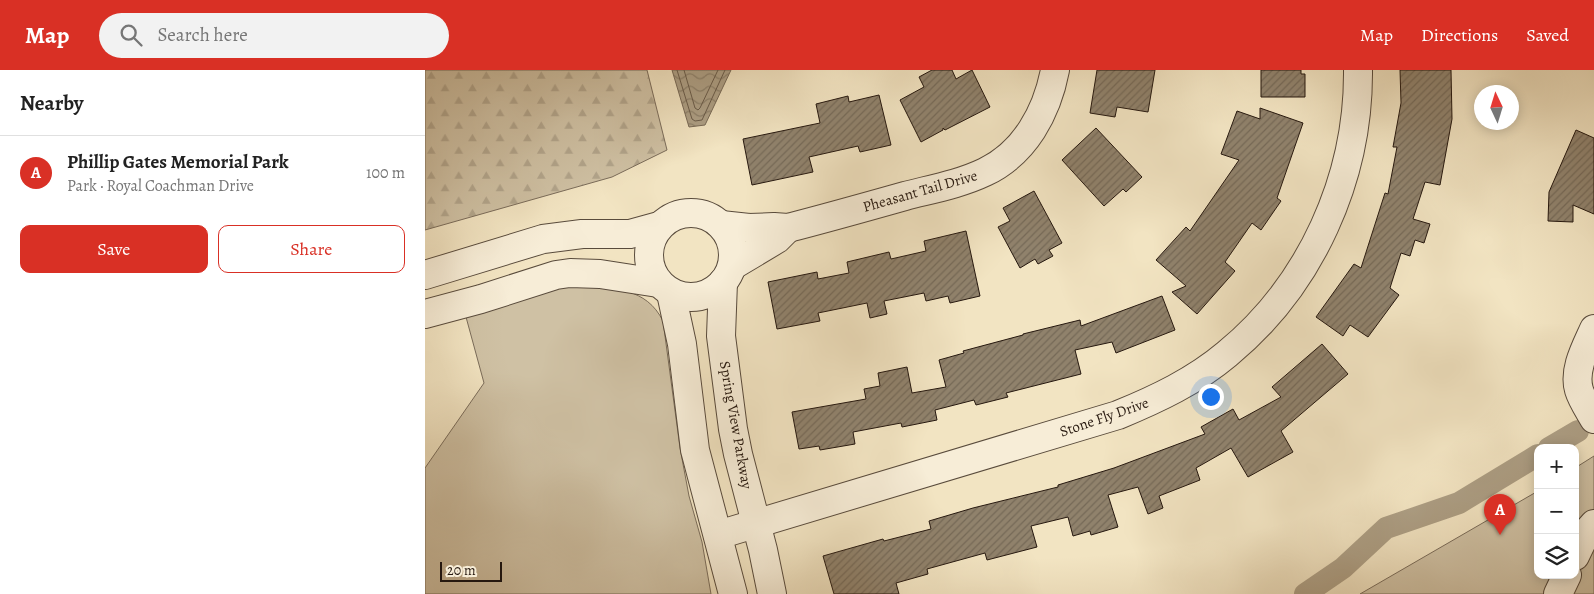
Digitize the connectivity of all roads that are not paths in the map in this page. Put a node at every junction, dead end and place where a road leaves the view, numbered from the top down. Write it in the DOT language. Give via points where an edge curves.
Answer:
graph roads {
  1 [pos="1055,70"];
  2 [pos="1358,70"];
  3 [pos="721,225"];
  4 [pos="659,226"];
  5 [pos="788,228"];
  6 [pos="727,274"];
  7 [pos="425,275"];
  8 [pos="665,288"];
  9 [pos="425,314"];
  10 [pos="1594,329"];
  11 [pos="1594,419"];
  12 [pos="756,524"];
  13 [pos="1594,524"];
  14 [pos="719,535"];
  15 [pos="1579,548"];
  16 [pos="1565,579"];
  17 [pos="733,594"];
  18 [pos="772,594"];
  19 [pos="1558,594"];
  1 -- 5 [label="street, Pheasant Tail Drive" via="1047,102 1027,136 1015,151 987,171"];
  2 -- 12 [label="street, Stone Fly Drive" via="1356,111 1345,171 1336,201 1311,256 1248,336 1202,373 1147,404 1118,415"];
  3 -- 4 [label="street" via="712,218 690,212 678,214"];
  3 -- 5 [label="street, Pheasant Tail Drive"];
  3 -- 6 [label="street" via="732,244 733,255"];
  4 -- 7 [label="street" via="630,234 582,234 543,239"];
  4 -- 8 [label="street" via="648,248 648,260 652,272"];
  5 -- 6 [label="street, Pheasant Tail Drive"];
  6 -- 8 [label="street" via="712,292 699,297 685,297"];
  6 -- 12 [label="street, Spring View Parkway" via="721,326 729,397 737,454"];
  8 -- 9 [label="street" via="600,274 570,273"];
  8 -- 14 [label="street" via="682,344 695,450"];
  10 -- 11 [label="street" via="1582,358 1578,380 1579,390"];
  12 -- 14 [label="street, Stone Fly Drive"];
  12 -- 18 [label="street, Spring View Parkway"];
  13 -- 15 [label="street"];
  14 -- 17 [label="street"];
  16 -- 19 [label="street"];
}
